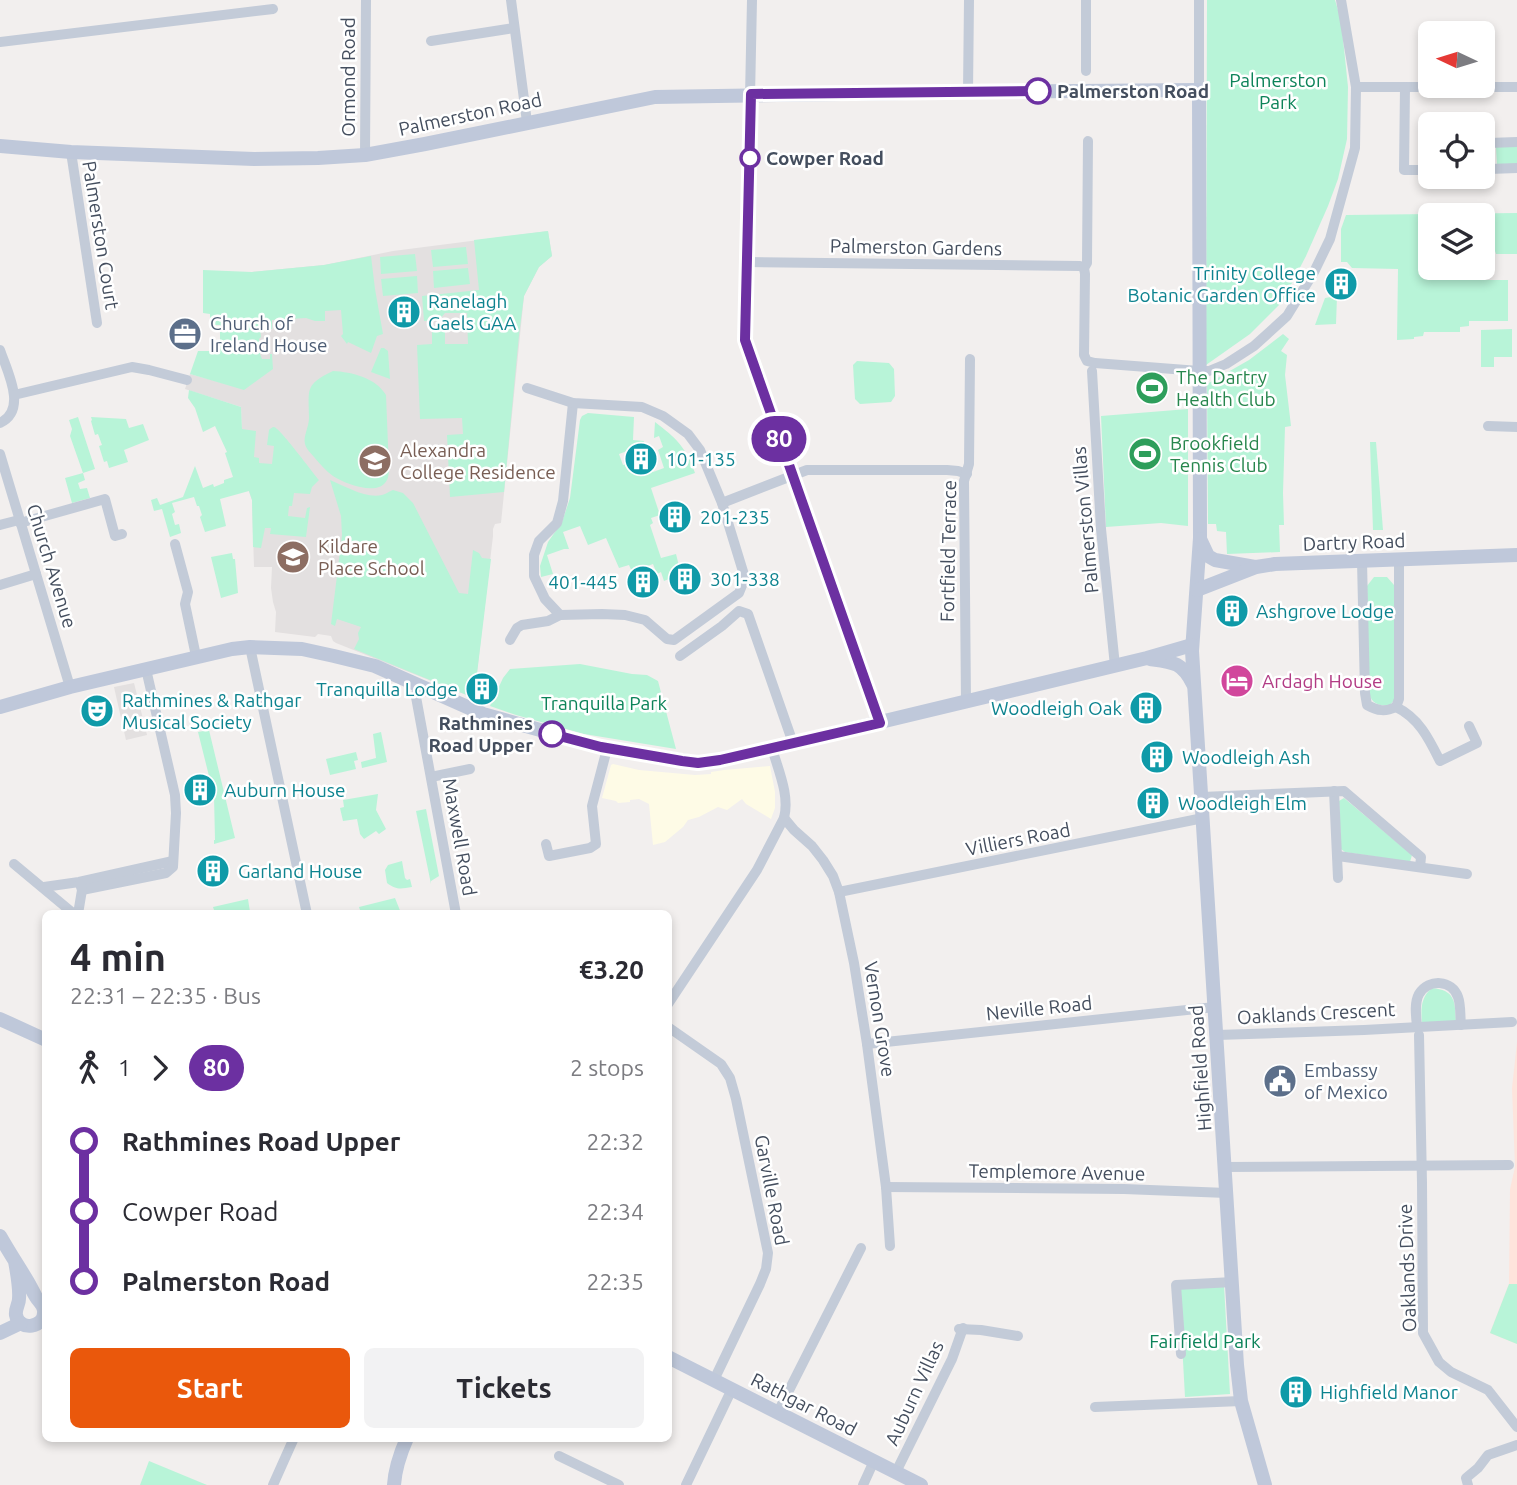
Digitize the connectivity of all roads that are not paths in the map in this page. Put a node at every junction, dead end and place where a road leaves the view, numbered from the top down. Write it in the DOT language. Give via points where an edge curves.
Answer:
graph roads {
  1 [pos="366,0"];
  2 [pos="511,0"];
  3 [pos="752,0"];
  4 [pos="969,0"];
  5 [pos="1086,0"];
  6 [pos="1199,0"];
  7 [pos="1341,0"];
  8 [pos="273,9"];
  9 [pos="514,28"];
  10 [pos="431,41"];
  11 [pos="0,42"];
  12 [pos="1086,71"];
  13 [pos="1356,87"];
  14 [pos="1405,87"];
  15 [pos="1517,87"];
  16 [pos="1199,90"];
  17 [pos="968,92"];
  18 [pos="751,94"];
  19 [pos="527,122"];
  20 [pos="1088,141"];
  21 [pos="1517,142"];
  22 [pos="0,146"];
  23 [pos="71,152"];
  24 [pos="365,155"];
  25 [pos="1517,169"];
  26 [pos="1418,170"];
  27 [pos="747,262"];
  28 [pos="1084,268"];
  29 [pos="97,323"];
  30 [pos="0,350"];
  31 [pos="970,359"];
  32 [pos="1092,371"];
  33 [pos="1199,371"];
  34 [pos="187,380"];
  35 [pos="527,388"];
  36 [pos="14,395"];
  37 [pos="573,403"];
  38 [pos="0,423"];
  39 [pos="1488,426"];
  40 [pos="1517,427"];
  41 [pos="0,454"];
  42 [pos="967,474"];
  43 [pos="792,477"];
  44 [pos="722,503"];
  45 [pos="20,522"];
  46 [pos="0,525"];
  47 [pos="122,534"];
  48 [pos="1200,538"];
  49 [pos="175,544"];
  50 [pos="1517,555"];
  51 [pos="1399,559"];
  52 [pos="1362,561"];
  53 [pos="1256,567"];
  54 [pos="36,574"];
  55 [pos="0,585"];
  56 [pos="1197,590"];
  57 [pos="560,615"];
  58 [pos="510,640"];
  59 [pos="1192,645"];
  60 [pos="250,648"];
  61 [pos="196,656"];
  62 [pos="680,656"];
  63 [pos="1147,658"];
  64 [pos="1115,666"];
  65 [pos="146,669"];
  66 [pos="418,684"];
  67 [pos="1194,685"];
  68 [pos="70,687"];
  69 [pos="966,702"];
  70 [pos="0,707"];
  71 [pos="1396,707"];
  72 [pos="880,723"];
  73 [pos="1469,726"];
  74 [pos="793,743"];
  75 [pos="607,748"];
  76 [pos="772,748"];
  77 [pos="470,769"];
  78 [pos="431,777"];
  79 [pos="1334,791"];
  80 [pos="1202,796"];
  81 [pos="784,818"];
  82 [pos="1203,818"];
  83 [pos="546,844"];
  84 [pos="1338,856"];
  85 [pos="14,864"];
  86 [pos="1420,867"];
  87 [pos="1467,874"];
  88 [pos="1338,878"];
  89 [pos="81,886"];
  90 [pos="44,887"];
  91 [pos="839,892"];
  92 [pos="71,910"];
  93 [pos="77,910"];
  94 [pos="306,910"];
  95 [pos="455,910"];
  96 [pos="672,998"];
  97 [pos="1215,1007"];
  98 [pos="0,1018"];
  99 [pos="1512,1022"];
  100 [pos="1461,1025"];
  101 [pos="672,1030"];
  102 [pos="1418,1030"];
  103 [pos="1217,1035"];
  104 [pos="42,1038"];
  105 [pos="867,1044"];
  106 [pos="1509,1165"];
  107 [pos="1421,1166"];
  108 [pos="1225,1167"];
  109 [pos="886,1187"];
  110 [pos="1227,1193"];
  111 [pos="0,1236"];
  112 [pos="890,1246"];
  113 [pos="860,1248"];
  114 [pos="15,1261"];
  115 [pos="1233,1282"];
  116 [pos="19,1302"];
  117 [pos="42,1304"];
  118 [pos="22,1323"];
  119 [pos="42,1324"];
  120 [pos="0,1333"];
  121 [pos="1018,1336"];
  122 [pos="1181,1354"];
  123 [pos="672,1359"];
  124 [pos="714,1380"];
  125 [pos="732,1389"];
  126 [pos="1241,1401"];
  127 [pos="1095,1407"];
  128 [pos="778,1412"];
  129 [pos="1517,1427"];
  130 [pos="292,1442"];
  131 [pos="405,1442"];
  132 [pos="1517,1445"];
  133 [pos="559,1456"];
  134 [pos="874,1461"];
  135 [pos="896,1472"];
  136 [pos="273,1485"];
  137 [pos="394,1485"];
  138 [pos="619,1485"];
  139 [pos="686,1485"];
  140 [pos="863,1485"];
  141 [pos="921,1485"];
  142 [pos="1265,1485"];
  143 [pos="1468,1485"];
  1 -- 24 [label="street, Ormond Road"];
  2 -- 9 [label="street"];
  3 -- 18 [label="street"];
  4 -- 17 [label="street"];
  5 -- 12 [label="street"];
  6 -- 16 [label="street"];
  7 -- 13 [label="street"];
  8 -- 11 [label="street"];
  9 -- 10 [label="street"];
  9 -- 19 [label="street"];
  13 -- 14 [label="street"];
  13 -- 33 [label="street" via="1355,148 1330,239 1314,272 1287,316 1254,346 1226,364"];
  14 -- 15 [label="street"];
  14 -- 26 [label="street" via="1404,170"];
  16 -- 17 [label="street, Palmerston Road"];
  16 -- 33 [label="street"];
  17 -- 18 [label="street, Palmerston Road"];
  18 -- 19 [label="street, Palmerston Road" via="655,97"];
  18 -- 27 [label="street"];
  19 -- 24 [label="street, Palmerston Road"];
  20 -- 28 [label="street"];
  21 -- 25 [label="street" via="1489,143 1489,169"];
  22 -- 23 [label="street, Palmerston Road"];
  23 -- 24 [label="street, Palmerston Road" via="254,159"];
  23 -- 29 [label="street, Palmerston Court"];
  27 -- 28 [label="street, Palmerston Gardens"];
  27 -- 43 [label="street" via="745,340"];
  28 -- 33 [label="street" via="1087,361"];
  30 -- 36 [label="street"];
  31 -- 42 [label="street, Fortfield Terrace"];
  32 -- 64 [label="street, Palmerston Villas"];
  33 -- 48 [label="street"];
  34 -- 36 [label="street" via="132,367"];
  35 -- 37 [label="street"];
  36 -- 38 [label="street" via="14,410"];
  37 -- 44 [label="street" via="642,407 663,416 688,434 700,450"];
  37 -- 57 [label="street" via="563,501 557,523 539,541 534,555 534,576 545,599"];
  39 -- 40 [label="street"];
  41 -- 45 [label="street, Church Avenue"];
  42 -- 43 [label="street" via="807,470"];
  42 -- 69 [label="street, Fortfield Terrace"];
  43 -- 44 [label="street"];
  43 -- 72 [label="street"];
  44 -- 57 [label="street" via="745,578 739,593 674,640 660,635 645,620 625,615"];
  45 -- 46 [label="street"];
  45 -- 47 [label="street" via="105,499 115,536"];
  45 -- 54 [label="street, Church Avenue"];
  48 -- 53 [label="street" via="1208,556 1215,560"];
  48 -- 56 [label="street"];
  49 -- 61 [label="street" via="188,592 184,604"];
  50 -- 51 [label="street, Dartry Road"];
  51 -- 52 [label="street, Dartry Road"];
  51 -- 71 [label="street"];
  52 -- 53 [label="street, Dartry Road"];
  52 -- 71 [label="street" via="1367,705 1377,711"];
  53 -- 56 [label="street, Dartry Road"];
  54 -- 55 [label="street"];
  54 -- 68 [label="street, Church Avenue"];
  56 -- 59 [label="street"];
  57 -- 58 [label="street" via="522,625"];
  59 -- 63 [label="street"];
  59 -- 67 [label="street, Highfield Road"];
  60 -- 61 [label="street"];
  60 -- 66 [label="street" via="322,653 375,666"];
  60 -- 94 [label="street"];
  61 -- 65 [label="street"];
  62 -- 74 [label="street" via="739,611 748,614"];
  63 -- 64 [label="street"];
  63 -- 67 [label="street" via="1178,665"];
  64 -- 69 [label="street"];
  65 -- 68 [label="street"];
  65 -- 89 [label="street" via="175,795 171,871"];
  66 -- 75 [label="street" via="481,713"];
  66 -- 78 [label="street, Maxwell Road" via="416,697"];
  67 -- 80 [label="street, Highfield Road"];
  68 -- 70 [label="street"];
  69 -- 72 [label="street"];
  71 -- 73 [label="street" via="1407,712 1425,733 1440,761 1477,743"];
  72 -- 74 [label="street"];
  74 -- 76 [label="street"];
  75 -- 76 [label="street" via="698,763"];
  75 -- 83 [label="street" via="592,806 596,844 549,856"];
  76 -- 81 [label="street" via="785,796"];
  77 -- 78 [label="street"];
  78 -- 95 [label="street, Maxwell Road"];
  79 -- 80 [label="street"];
  79 -- 84 [label="street"];
  79 -- 86 [label="street" via="1344,791 1421,857"];
  80 -- 82 [label="street, Highfield Road"];
  81 -- 91 [label="street, Vernon Grove" via="823,860"];
  81 -- 96 [label="street" via="757,870"];
  82 -- 91 [label="street, Villiers Road"];
  82 -- 97 [label="street, Highfield Road"];
  84 -- 86 [label="street"];
  84 -- 88 [label="street"];
  85 -- 90 [label="street"];
  86 -- 87 [label="street"];
  89 -- 90 [label="street"];
  89 -- 93 [label="street"];
  90 -- 92 [label="street"];
  91 -- 105 [label="street, Vernon Grove"];
  97 -- 103 [label="street, Highfield Road"];
  97 -- 105 [label="street, Neville Road"];
  98 -- 104 [label="street"];
  99 -- 100 [label="street, Oaklands Crescent"];
  100 -- 102 [label="street, Oaklands Crescent"];
  100 -- 102 [label="street, Oaklands Crescent" via="1458,995 1448,985 1435,983 1419,994"];
  101 -- 124 [label="street, Garville Road" via="721,1064 730,1078 768,1252 760,1284"];
  102 -- 103 [label="street, Oaklands Crescent"];
  102 -- 107 [label="street, Oaklands Drive"];
  103 -- 108 [label="street, Highfield Road"];
  105 -- 109 [label="street, Vernon Grove"];
  106 -- 107 [label="street"];
  107 -- 108 [label="street"];
  107 -- 129 [label="street, Oaklands Drive" via="1423,1333 1439,1362 1488,1390"];
  108 -- 110 [label="street, Highfield Road"];
  109 -- 110 [label="street, Templemore Avenue"];
  109 -- 112 [label="street, Vernon Grove"];
  110 -- 115 [label="street, Highfield Road"];
  111 -- 114 [label="street"];
  113 -- 128 [label="street"];
  114 -- 116 [label="street"];
  114 -- 117 [label="street"];
  115 -- 122 [label="street" via="1176,1285"];
  115 -- 126 [label="street, Highfield Road"];
  116 -- 117 [label="street" via="27,1298"];
  116 -- 118 [label="street" via="16,1311"];
  118 -- 119 [label="street"];
  118 -- 120 [label="street"];
  121 -- 135 [label="street, Auburn Villas" via="959,1329 952,1359"];
  123 -- 124 [label="street, Rathgar Road"];
  124 -- 125 [label="street, Rathgar Road"];
  125 -- 128 [label="street, Rathgar Road"];
  125 -- 139 [label="street"];
  126 -- 127 [label="street"];
  126 -- 142 [label="street, Highfield Road"];
  128 -- 134 [label="street, Rathgar Road"];
  130 -- 136 [label="street"];
  131 -- 137 [label="street"];
  132 -- 143 [label="street" via="1488,1455 1466,1478"];
  133 -- 138 [label="street"];
  134 -- 135 [label="street, Rathgar Road"];
  134 -- 140 [label="street"];
  135 -- 141 [label="street, Rathgar Road"];
}
